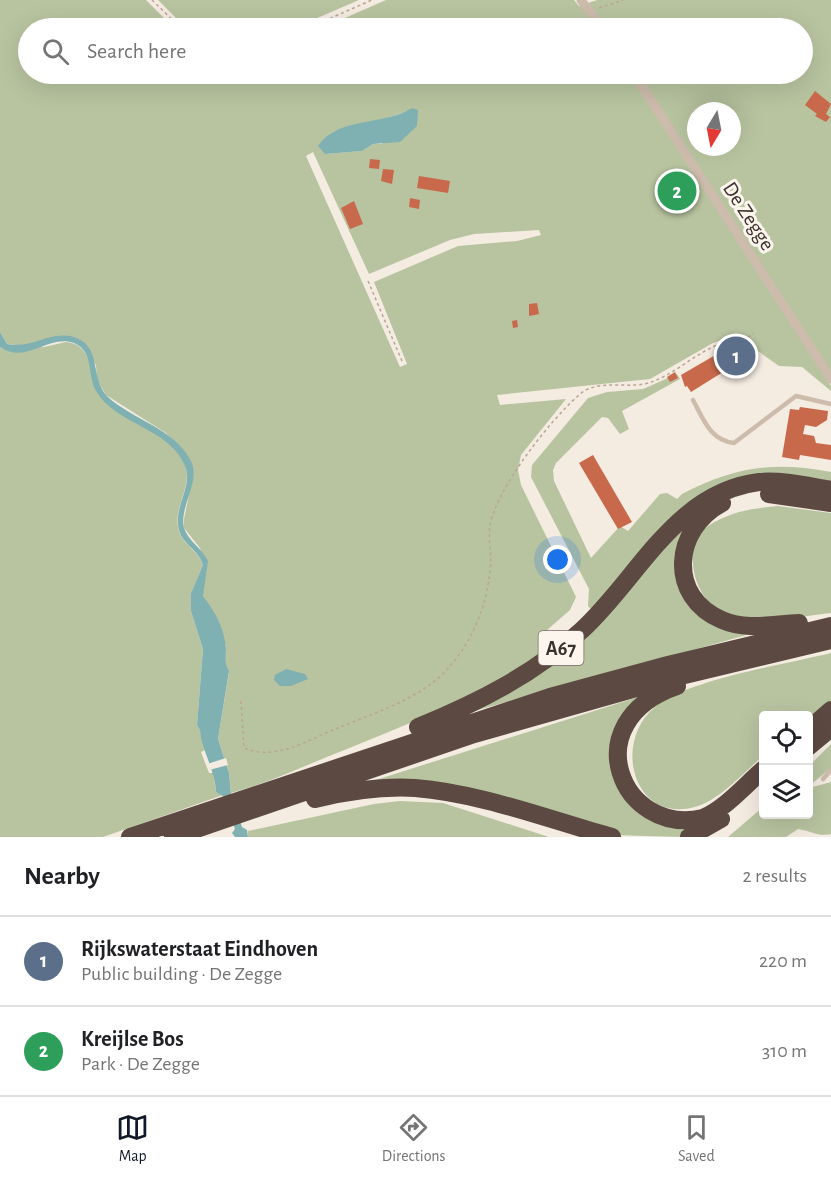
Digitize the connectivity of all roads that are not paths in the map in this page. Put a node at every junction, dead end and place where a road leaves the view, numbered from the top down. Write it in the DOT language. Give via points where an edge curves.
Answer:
graph roads {
  1 [pos="581,0"];
  2 [pos="595,18"];
  3 [pos="640,84"];
  4 [pos="831,379"];
  5 [pos="693,400"];
  6 [pos="831,404"];
  7 [pos="831,490"];
  8 [pos="831,503"];
  9 [pos="831,621"];
  10 [pos="831,626"];
  11 [pos="831,640"];
  12 [pos="746,659"];
  13 [pos="831,710"];
  14 [pos="813,726"];
  15 [pos="831,728"];
  16 [pos="813,743"];
  17 [pos="327,770"];
  18 [pos="831,770"];
  19 [pos="759,773"];
  20 [pos="824,779"];
  21 [pos="759,788"];
  22 [pos="232,809"];
  23 [pos="130,837"];
  24 [pos="173,837"];
  25 [pos="612,837"];
  26 [pos="689,837"];
  1 -- 2 [label="street"];
  3 -- 4 [label="street, De Zegge"];
  5 -- 6 [label="lane" via="712,435 734,443 796,396"];
  7 -- 17 [label="highway, A67" via="758,482 706,500 674,525 582,631 533,668 486,697 356,752"];
  8 -- 9 [label="highway" via="776,494 730,500 697,523 683,557 692,595 719,619 755,627"];
  10 -- 17 [label="highway, A67" via="550,696"];
  11 -- 12 [label="highway, A67"];
  12 -- 19 [label="highway, A67" via="649,699 622,735 617,769 622,786 636,806 658,818 680,822 708,815"];
  12 -- 22 [label="highway, A67" via="474,734"];
  13 -- 14 [label="highway"];
  15 -- 16 [label="highway"];
  17 -- 22 [label="highway, A67"];
  18 -- 20 [label="lane"];
  21 -- 26 [label="highway" via="716,824"];
  22 -- 23 [label="highway, A67"];
  22 -- 24 [label="highway, A67"];
  22 -- 25 [label="highway, A67" via="359,790 414,788 460,795"];
}
